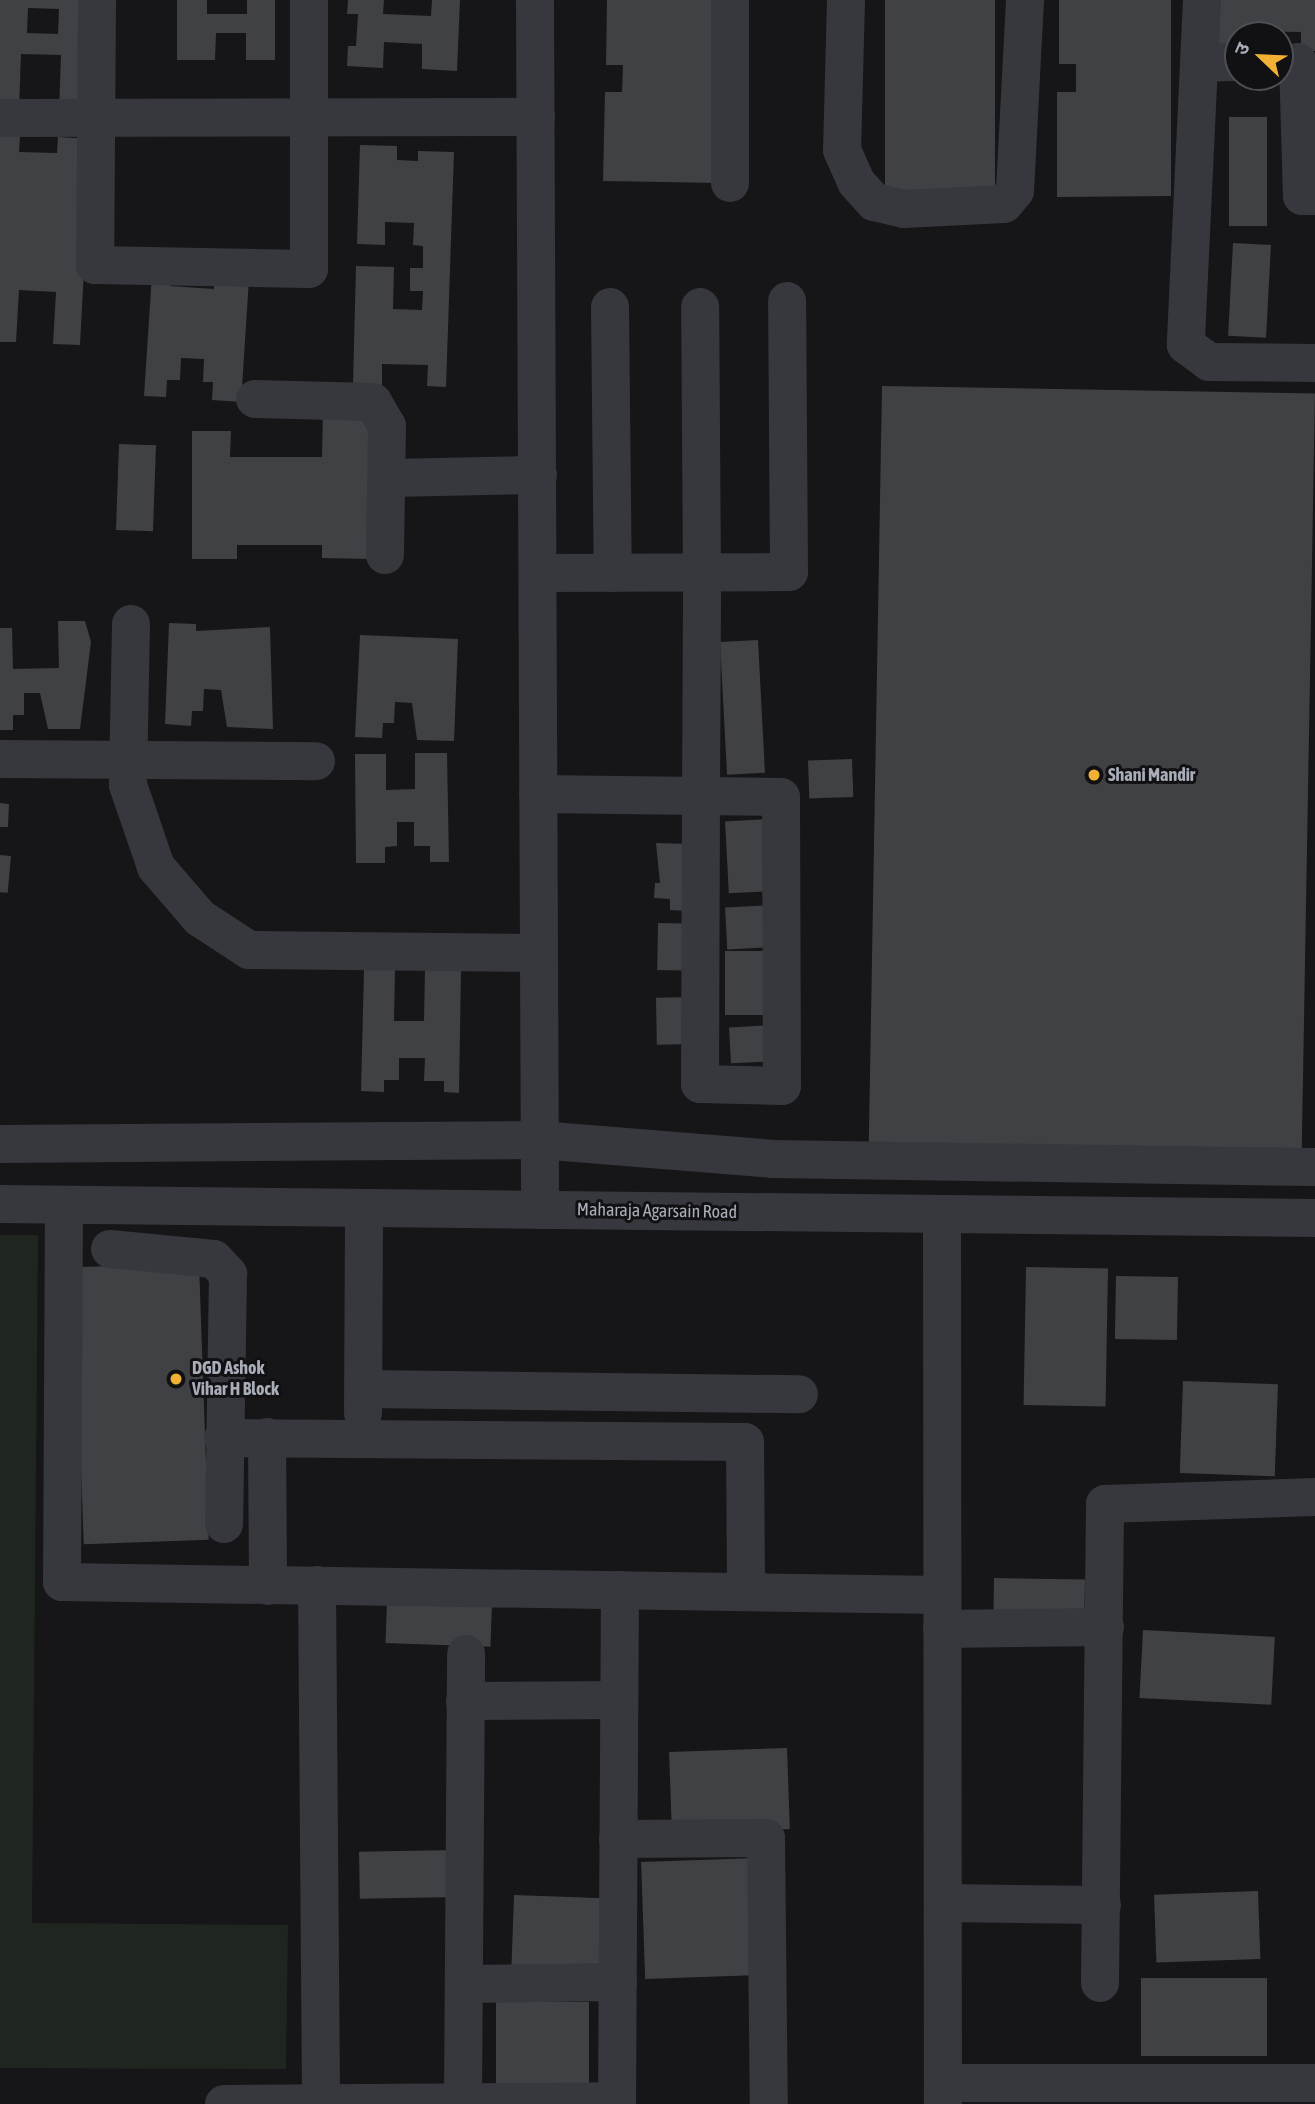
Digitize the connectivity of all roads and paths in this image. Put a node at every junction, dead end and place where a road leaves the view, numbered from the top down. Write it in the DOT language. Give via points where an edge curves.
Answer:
graph roads {
  1 [pos="97,0"];
  2 [pos="309,0"];
  3 [pos="535,0"];
  4 [pos="730,0"];
  5 [pos="846,0"];
  6 [pos="1025,0"];
  7 [pos="1202,0"];
  8 [pos="1219,62"];
  9 [pos="1298,62"];
  10 [pos="311,114"];
  11 [pos="95,115"];
  12 [pos="536,117"];
  13 [pos="0,118"];
  14 [pos="730,183"];
  15 [pos="1315,196"];
  16 [pos="787,302"];
  17 [pos="610,307"];
  18 [pos="700,307"];
  19 [pos="1315,363"];
  20 [pos="255,399"];
  21 [pos="538,475"];
  22 [pos="389,478"];
  23 [pos="385,555"];
  24 [pos="538,573"];
  25 [pos="613,573"];
  26 [pos="702,574"];
  27 [pos="131,624"];
  28 [pos="0,760"];
  29 [pos="129,760"];
  30 [pos="316,761"];
  31 [pos="538,794"];
  32 [pos="701,796"];
  33 [pos="539,953"];
  34 [pos="540,1140"];
  35 [pos="0,1144"];
  36 [pos="1315,1167"];
  37 [pos="0,1204"];
  38 [pos="64,1205"];
  39 [pos="365,1208"];
  40 [pos="540,1210"];
  41 [pos="942,1214"];
  42 [pos="1315,1218"];
  43 [pos="110,1249"];
  44 [pos="363,1390"];
  45 [pos="799,1394"];
  46 [pos="363,1436"];
  47 [pos="267,1437"];
  48 [pos="223,1438"];
  49 [pos="1315,1497"];
  50 [pos="224,1524"];
  51 [pos="317,1585"];
  52 [pos="268,1586"];
  53 [pos="620,1590"];
  54 [pos="746,1592"];
  55 [pos="942,1612"];
  56 [pos="1105,1627"];
  57 [pos="466,1654"];
  58 [pos="619,1700"];
  59 [pos="465,1701"];
  60 [pos="618,1839"];
  61 [pos="943,1903"];
  62 [pos="1102,1905"];
  63 [pos="618,1982"];
  64 [pos="1100,1983"];
  65 [pos="464,1984"];
  66 [pos="1315,2083"];
  67 [pos="943,2093"];
  68 [pos="1096,2093"];
  69 [pos="321,2100"];
  70 [pos="463,2100"];
  71 [pos="617,2102"];
  72 [pos="245,2104"];
  73 [pos="769,2104"];
  1 -- 11 [label="street"];
  2 -- 10 [label="street"];
  3 -- 12 [label="street"];
  4 -- 14 [label="street"];
  5 -- 6 [label="street" via="842,150 856,183 874,202 904,209 1004,204 1015,191"];
  7 -- 8 [label="street"];
  8 -- 19 [label="street" via="1186,345 1209,362"];
  9 -- 15 [label="street" via="1302,196"];
  10 -- 11 [label="street"];
  10 -- 11 [label="street" via="309,269 95,265"];
  10 -- 12 [label="street"];
  11 -- 13 [label="street"];
  12 -- 21 [label="street"];
  16 -- 26 [label="street" via="789,572"];
  17 -- 25 [label="street"];
  18 -- 26 [label="street"];
  20 -- 22 [label="street" via="373,402 387,426"];
  21 -- 22 [label="street"];
  21 -- 24 [label="street"];
  22 -- 23 [label="street"];
  24 -- 25 [label="street"];
  24 -- 31 [label="street"];
  25 -- 26 [label="street"];
  26 -- 32 [label="street"];
  27 -- 29 [label="street"];
  28 -- 29 [label="street"];
  29 -- 30 [label="street"];
  29 -- 33 [label="street" via="128,785 156,867 200,918 250,950"];
  31 -- 32 [label="street"];
  31 -- 33 [label="street"];
  32 -- 32 [label="street" via="700,1084 782,1087 781,797"];
  33 -- 34 [label="street"];
  34 -- 35 [label="street"];
  34 -- 36 [label="street" via="773,1159"];
  34 -- 40 [label="street"];
  37 -- 38 [label="street, Maharaja Agarsain Road"];
  38 -- 39 [label="street, Maharaja Agarsain Road"];
  38 -- 52 [label="street" via="62,1582"];
  39 -- 40 [label="street, Maharaja Agarsain Road"];
  39 -- 44 [label="street"];
  40 -- 41 [label="street, Maharaja Agarsain Road"];
  41 -- 42 [label="street, Maharaja Agarsain Road"];
  41 -- 55 [label="street"];
  43 -- 48 [label="street" via="214,1259 228,1274 232,1294"];
  44 -- 45 [label="street"];
  44 -- 46 [label="street"];
  46 -- 47 [label="street"];
  46 -- 54 [label="street" via="745,1442"];
  47 -- 48 [label="street"];
  47 -- 52 [label="street"];
  48 -- 50 [label="street"];
  49 -- 56 [label="street" via="1105,1504"];
  51 -- 52 [label="street"];
  51 -- 53 [label="street"];
  51 -- 69 [label="street"];
  53 -- 54 [label="street"];
  53 -- 58 [label="street"];
  54 -- 55 [label="street"];
  55 -- 56 [label="street"];
  55 -- 61 [label="street"];
  56 -- 62 [label="street"];
  57 -- 59 [label="street"];
  58 -- 59 [label="street"];
  58 -- 60 [label="street"];
  59 -- 65 [label="street"];
  60 -- 63 [label="street"];
  60 -- 73 [label="street" via="766,1838"];
  61 -- 62 [label="street"];
  61 -- 67 [label="street"];
  62 -- 64 [label="street"];
  63 -- 65 [label="street"];
  63 -- 71 [label="street"];
  65 -- 70 [label="street"];
  66 -- 68 [label="street"];
  67 -- 68 [label="street"];
  69 -- 70 [label="street"];
  69 -- 72 [label="street"];
  70 -- 71 [label="street"];
}
